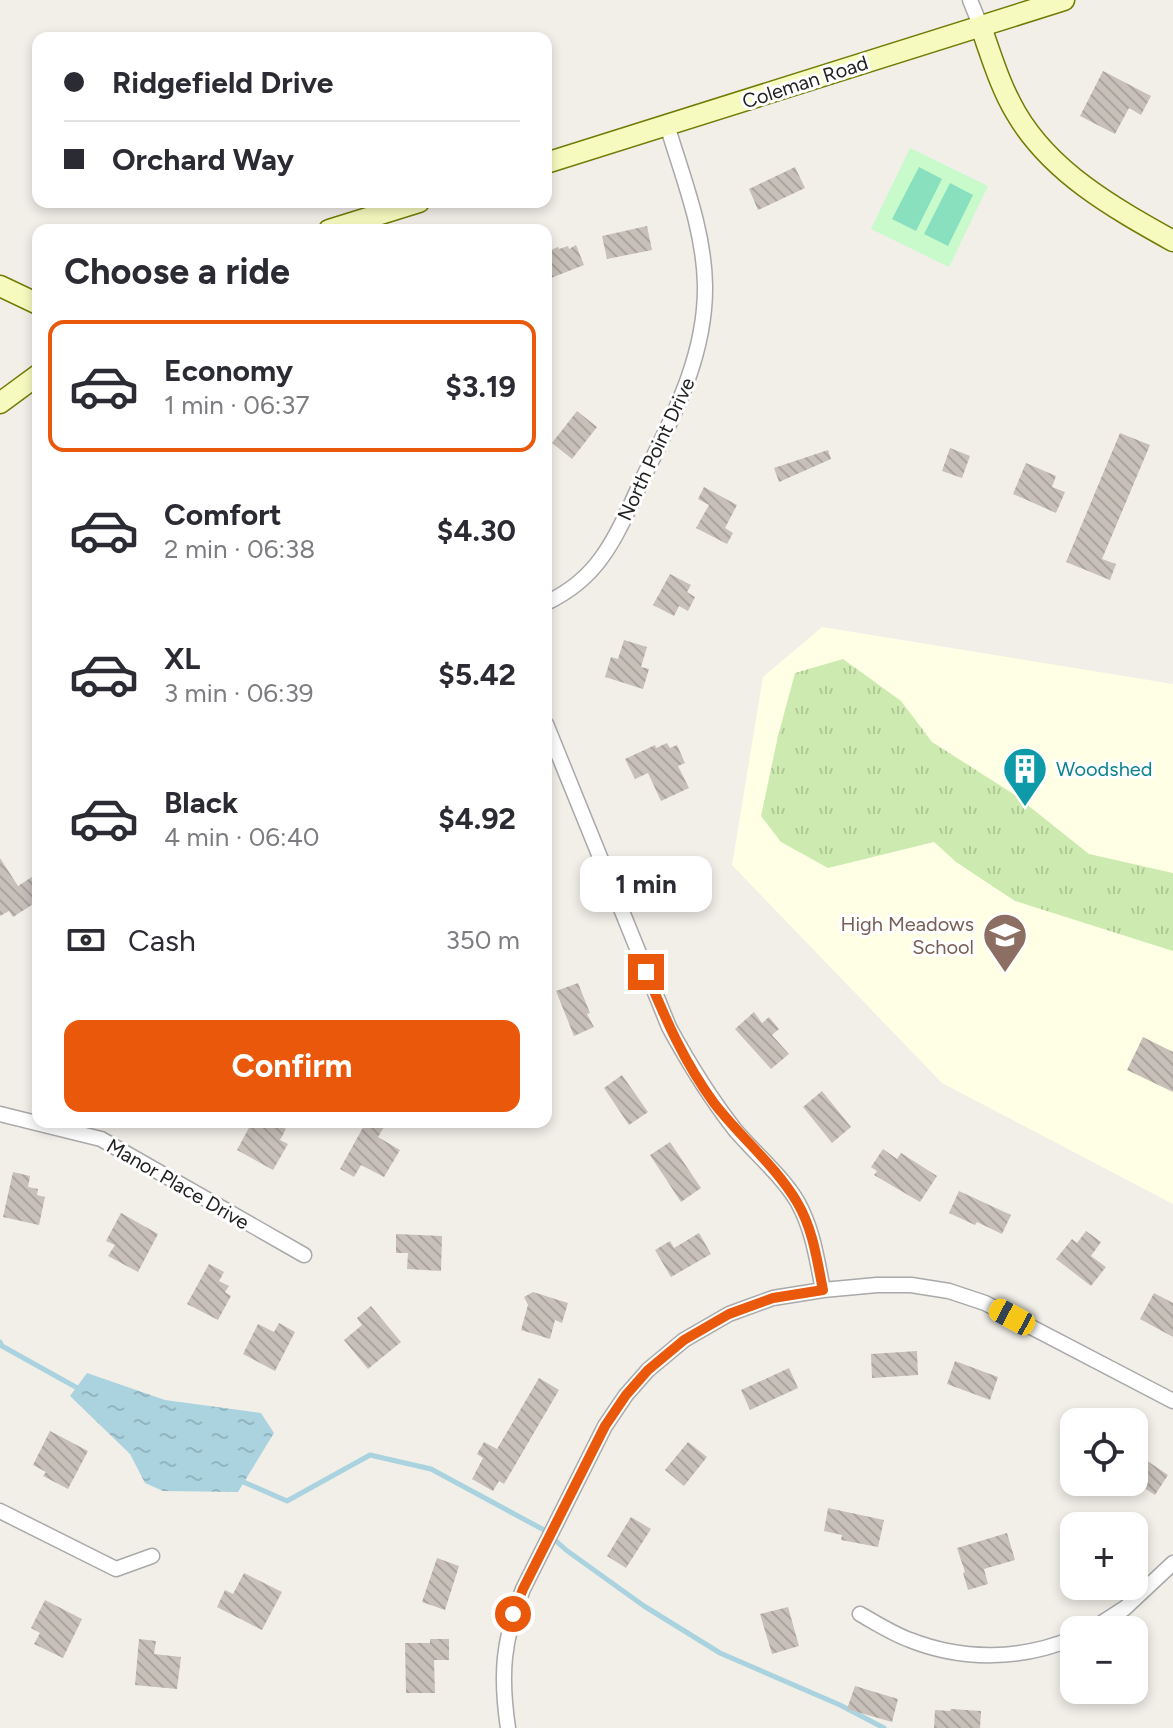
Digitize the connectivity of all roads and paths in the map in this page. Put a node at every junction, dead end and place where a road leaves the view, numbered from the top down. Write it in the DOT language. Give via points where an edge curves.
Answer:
graph roads {
  1 [pos="970,0"];
  2 [pos="1064,0"];
  3 [pos="981,27"];
  4 [pos="667,125"];
  5 [pos="552,161"];
  6 [pos="400,208"];
  7 [pos="348,224"];
  8 [pos="1173,241"];
  9 [pos="0,286"];
  10 [pos="32,301"];
  11 [pos="32,379"];
  12 [pos="0,403"];
  13 [pos="552,600"];
  14 [pos="552,739"];
  15 [pos="0,1114"];
  16 [pos="32,1122"];
  17 [pos="57,1128"];
  18 [pos="304,1255"];
  19 [pos="823,1290"];
  20 [pos="1173,1401"];
  21 [pos="0,1511"];
  22 [pos="152,1556"];
  23 [pos="1173,1563"];
  24 [pos="860,1614"];
  25 [pos="1113,1616"];
  26 [pos="1060,1644"];
  27 [pos="508,1728"];
  1 -- 3 [label="street"];
  2 -- 3 [label="street, Coleman Road"];
  3 -- 4 [label="street, Coleman Road"];
  3 -- 8 [label="street" via="1016,113 1050,157 1077,181"];
  4 -- 5 [label="street, Coleman Road"];
  4 -- 13 [label="street, North Point Drive" via="704,261 699,345 680,401 617,532 581,581"];
  6 -- 7 [label="street"];
  9 -- 10 [label="street"];
  11 -- 12 [label="street"];
  14 -- 19 [label="street" via="669,1027 714,1102 798,1203 814,1242"];
  15 -- 16 [label="street, Manor Place Drive"];
  17 -- 18 [label="street, Manor Place Drive" via="101,1139"];
  19 -- 20 [label="street" via="911,1285 949,1291 985,1303"];
  19 -- 27 [label="street" via="773,1298 729,1314 684,1340 626,1395 598,1440 513,1614 503,1667"];
  21 -- 22 [label="street" via="116,1569"];
  23 -- 25 [label="street"];
  24 -- 26 [label="street" via="909,1640 955,1653 1007,1655"];
}
